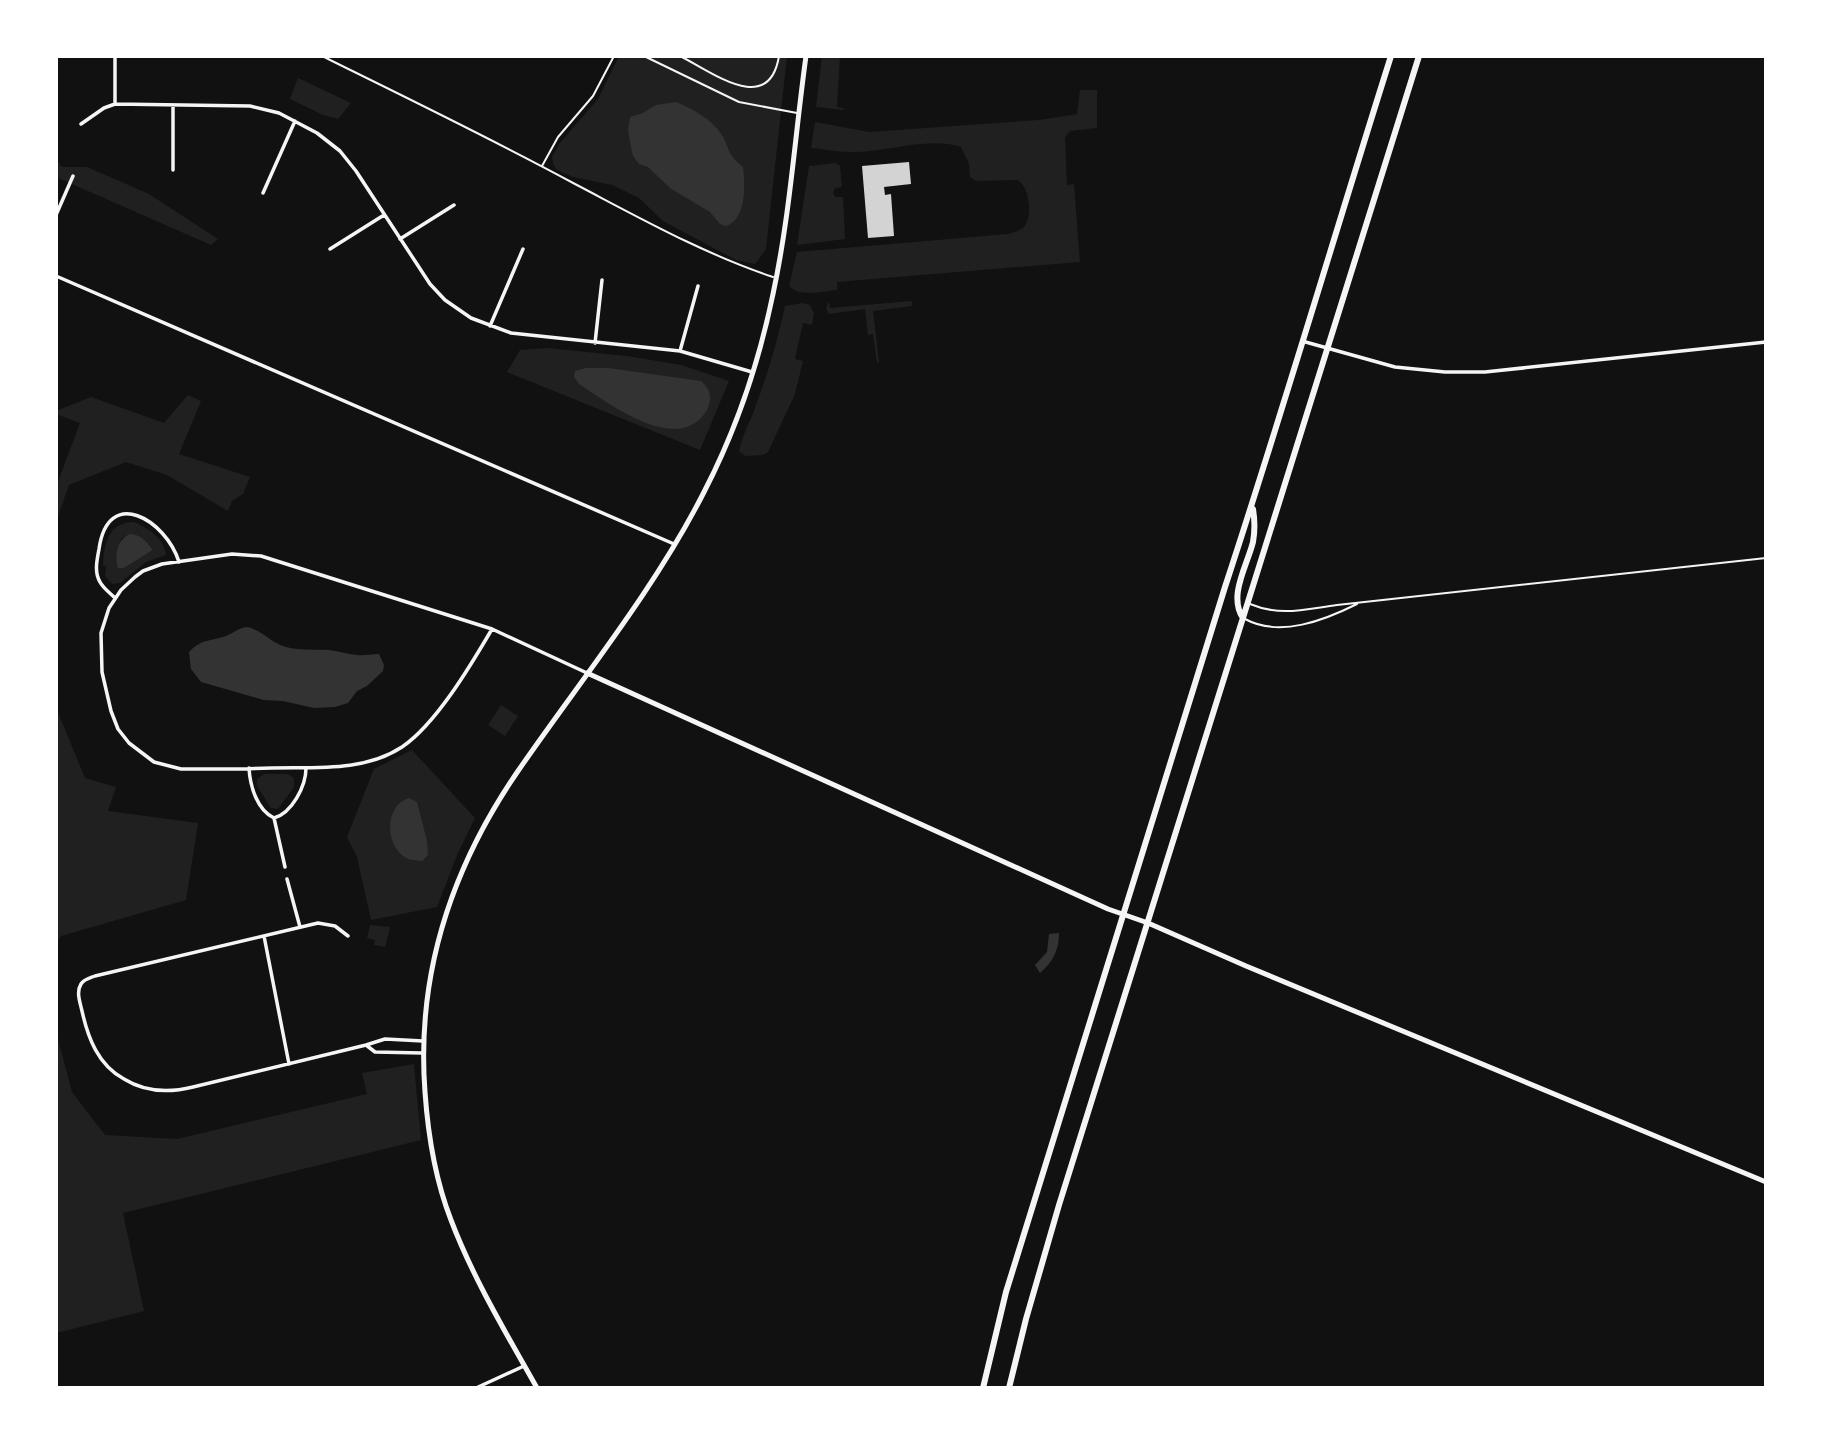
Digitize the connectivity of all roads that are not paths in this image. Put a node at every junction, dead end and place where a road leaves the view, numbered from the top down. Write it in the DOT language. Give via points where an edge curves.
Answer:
graph roads {
  1 [pos="116,56"];
  2 [pos="322,56"];
  3 [pos="614,56"];
  4 [pos="643,56"];
  5 [pos="680,56"];
  6 [pos="779,56"];
  7 [pos="806,56"];
  8 [pos="1391,56"];
  9 [pos="1419,56"];
  10 [pos="115,104"];
  11 [pos="173,105"];
  12 [pos="798,113"];
  13 [pos="295,121"];
  14 [pos="81,124"];
  15 [pos="542,167"];
  16 [pos="173,170"];
  17 [pos="73,176"];
  18 [pos="263,193"];
  19 [pos="454,205"];
  20 [pos="56,215"];
  21 [pos="384,215"];
  22 [pos="400,239"];
  23 [pos="330,248"];
  24 [pos="523,249"];
  25 [pos="56,276"];
  26 [pos="776,278"];
  27 [pos="602,280"];
  28 [pos="698,286"];
  29 [pos="490,326"];
  30 [pos="1302,341"];
  31 [pos="1766,342"];
  32 [pos="595,343"];
  33 [pos="1328,348"];
  34 [pos="680,351"];
  35 [pos="752,372"];
  36 [pos="1253,507"];
  37 [pos="674,544"];
  38 [pos="1766,558"];
  39 [pos="179,562"];
  40 [pos="114,598"];
  41 [pos="1248,603"];
  42 [pos="1358,604"];
  43 [pos="1243,618"];
  44 [pos="492,629"];
  45 [pos="587,673"];
  46 [pos="248,768"];
  47 [pos="306,768"];
  48 [pos="274,818"];
  49 [pos="285,867"];
  50 [pos="287,878"];
  51 [pos="1123,915"];
  52 [pos="1148,923"];
  53 [pos="300,927"];
  54 [pos="264,936"];
  55 [pos="348,936"];
  56 [pos="423,1041"];
  57 [pos="366,1045"];
  58 [pos="422,1053"];
  59 [pos="289,1064"];
  60 [pos="1766,1182"];
  61 [pos="524,1366"];
  62 [pos="476,1388"];
  63 [pos="537,1388"];
  64 [pos="983,1388"];
  65 [pos="1009,1388"];
  1 -- 10 [label="street"];
  2 -- 15 [label="lane"];
  3 -- 15 [label="lane" via="593,96 558,137"];
  4 -- 12 [label="lane" via="739,102"];
  5 -- 6 [label="lane" via="743,88 754,88 775,73"];
  7 -- 12 [label="main road"];
  8 -- 30 [label="main road"];
  9 -- 33 [label="main road"];
  10 -- 11 [label="street"];
  10 -- 14 [label="street"];
  11 -- 13 [label="street" via="250,106"];
  11 -- 16 [label="street"];
  12 -- 26 [label="main road"];
  13 -- 18 [label="street"];
  13 -- 21 [label="street" via="340,150"];
  15 -- 26 [label="lane" via="728,261"];
  17 -- 20 [label="street"];
  19 -- 22 [label="street"];
  21 -- 22 [label="street"];
  21 -- 23 [label="street"];
  22 -- 29 [label="street" via="445,300"];
  24 -- 29 [label="street"];
  25 -- 37 [label="street"];
  26 -- 35 [label="main road"];
  27 -- 32 [label="street"];
  28 -- 34 [label="street"];
  29 -- 32 [label="street" via="511,333"];
  30 -- 33 [label="street"];
  30 -- 36 [label="main road"];
  31 -- 33 [label="street" via="1485,372 1395,367"];
  32 -- 34 [label="street"];
  33 -- 41 [label="main road"];
  34 -- 35 [label="street"];
  35 -- 37 [label="main road" via="710,480"];
  36 -- 43 [label="main road" via="1253,542 1237,599"];
  36 -- 51 [label="main road"];
  37 -- 45 [label="main road"];
  38 -- 42 [label="lane"];
  39 -- 40 [label="street" via="143,571"];
  39 -- 40 [label="street" via="166,536 152,522 131,513 119,514 103,529 97,571"];
  39 -- 44 [label="street" via="232,554 261,556"];
  40 -- 46 [label="street" via="101,633 103,672 111,710 129,743 166,767"];
  41 -- 42 [label="lane" via="1290,613"];
  41 -- 43 [label="main road"];
  42 -- 43 [label="lane" via="1287,627 1263,626"];
  43 -- 52 [label="main road"];
  44 -- 45 [label="street"];
  44 -- 47 [label="street" via="430,721 401,747 351,766"];
  45 -- 51 [label="main road"];
  45 -- 56 [label="main road" via="486,821 459,874 437,942"];
  46 -- 47 [label="street"];
  46 -- 48 [label="street" via="258,801"];
  47 -- 48 [label="street" via="299,792 286,812"];
  48 -- 49 [label="street"];
  50 -- 53 [label="street"];
  51 -- 52 [label="main road"];
  51 -- 64 [label="main road" via="1006,1292"];
  52 -- 60 [label="main road"];
  52 -- 65 [label="main road" via="1059,1205"];
  53 -- 54 [label="street"];
  53 -- 55 [label="street" via="335,926"];
  54 -- 59 [label="street"];
  54 -- 59 [label="street" via="95,976 83,981 79,996 86,1031 99,1057 124,1080 144,1087 178,1091"];
  56 -- 57 [label="street" via="385,1039"];
  56 -- 58 [label="main road"];
  57 -- 58 [label="street" via="375,1052"];
  57 -- 59 [label="street"];
  58 -- 61 [label="main road" via="429,1135 442,1194 465,1255"];
  61 -- 62 [label="street"];
  61 -- 63 [label="main road"];
}
